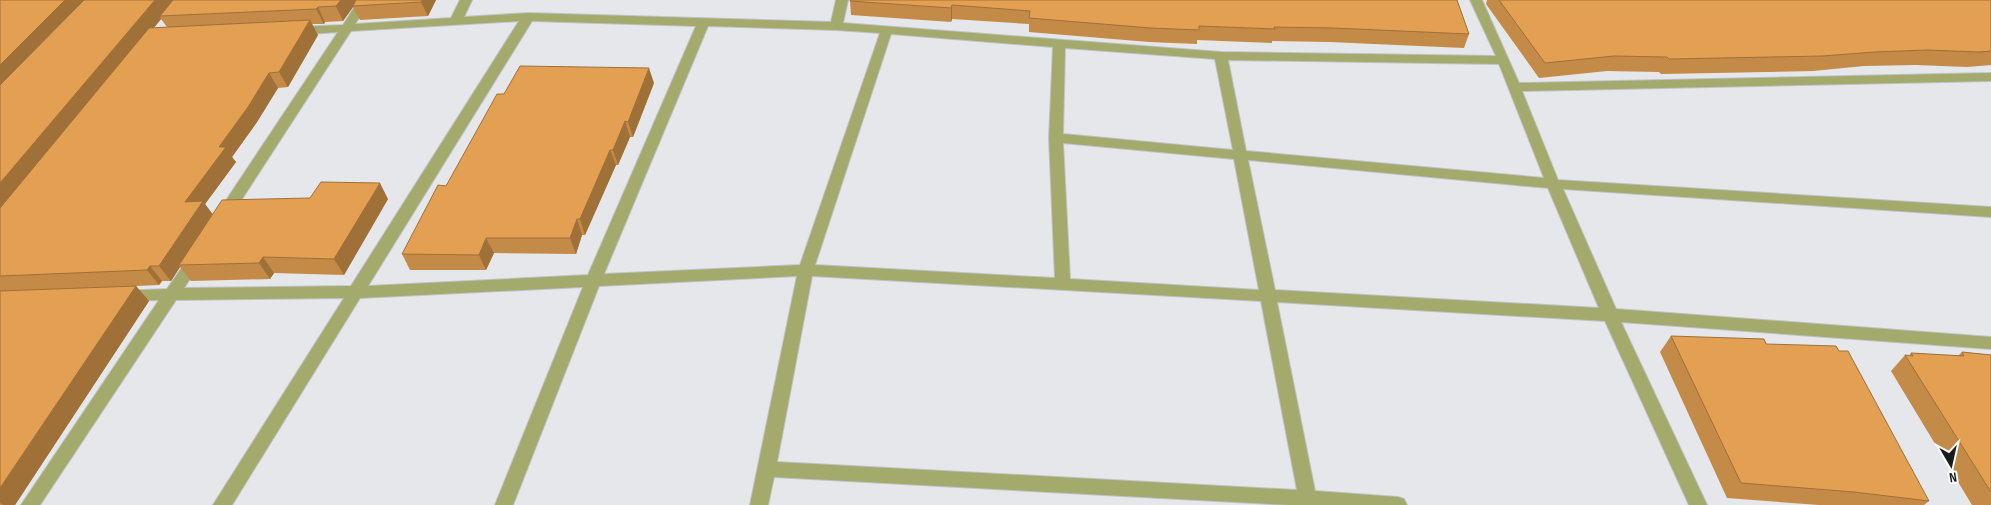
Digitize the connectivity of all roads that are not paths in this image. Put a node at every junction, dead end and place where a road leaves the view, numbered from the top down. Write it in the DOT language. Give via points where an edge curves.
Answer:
graph roads {
  1 [pos="365,0"];
  2 [pos="466,0"];
  3 [pos="842,0"];
  4 [pos="1476,0"];
  5 [pos="528,16"];
  6 [pos="456,21"];
  7 [pos="704,23"];
  8 [pos="836,26"];
  9 [pos="348,28"];
  10 [pos="887,30"];
  11 [pos="281,31"];
  12 [pos="1059,44"];
  13 [pos="1221,56"];
  14 [pos="1504,60"];
  15 [pos="1991,77"];
  16 [pos="1514,86"];
  17 [pos="1056,138"];
  18 [pos="1242,157"];
  19 [pos="1552,184"];
  20 [pos="1991,212"];
  21 [pos="217,227"];
  22 [pos="206,244"];
  23 [pos="806,270"];
  24 [pos="593,282"];
  25 [pos="1063,284"];
  26 [pos="356,292"];
  27 [pos="173,293"];
  28 [pos="106,295"];
  29 [pos="1268,296"];
  30 [pos="1609,316"];
  31 [pos="1991,343"];
  32 [pos="767,469"];
  33 [pos="1308,501"];
  34 [pos="30,505"];
  35 [pos="222,505"];
  36 [pos="504,505"];
  37 [pos="760,505"];
  38 [pos="1398,505"];
  39 [pos="1698,505"];
  1 -- 9 [label="street"];
  2 -- 6 [label="street"];
  3 -- 8 [label="street"];
  4 -- 14 [label="street"];
  5 -- 6 [label="street"];
  5 -- 7 [label="street"];
  5 -- 26 [label="street"];
  6 -- 9 [label="street"];
  7 -- 8 [label="street"];
  7 -- 24 [label="street"];
  8 -- 10 [label="street"];
  9 -- 11 [label="street"];
  9 -- 21 [label="street"];
  10 -- 12 [label="street"];
  10 -- 23 [label="street"];
  12 -- 13 [label="street"];
  12 -- 17 [label="street"];
  13 -- 14 [label="street"];
  13 -- 18 [label="street"];
  14 -- 16 [label="street"];
  15 -- 16 [label="street"];
  16 -- 19 [label="street"];
  17 -- 18 [label="street"];
  17 -- 25 [label="street"];
  18 -- 19 [label="street"];
  18 -- 29 [label="street"];
  19 -- 20 [label="street"];
  19 -- 30 [label="street"];
  22 -- 27 [label="street"];
  23 -- 24 [label="street"];
  23 -- 25 [label="street"];
  23 -- 32 [label="street"];
  24 -- 26 [label="street"];
  24 -- 36 [label="street"];
  25 -- 29 [label="street"];
  26 -- 27 [label="street"];
  26 -- 35 [label="street"];
  27 -- 28 [label="street"];
  27 -- 34 [label="street"];
  29 -- 30 [label="street"];
  29 -- 33 [label="street"];
  30 -- 31 [label="street"];
  30 -- 39 [label="street"];
  32 -- 33 [label="street"];
  32 -- 37 [label="street"];
  33 -- 38 [label="street"];
}
